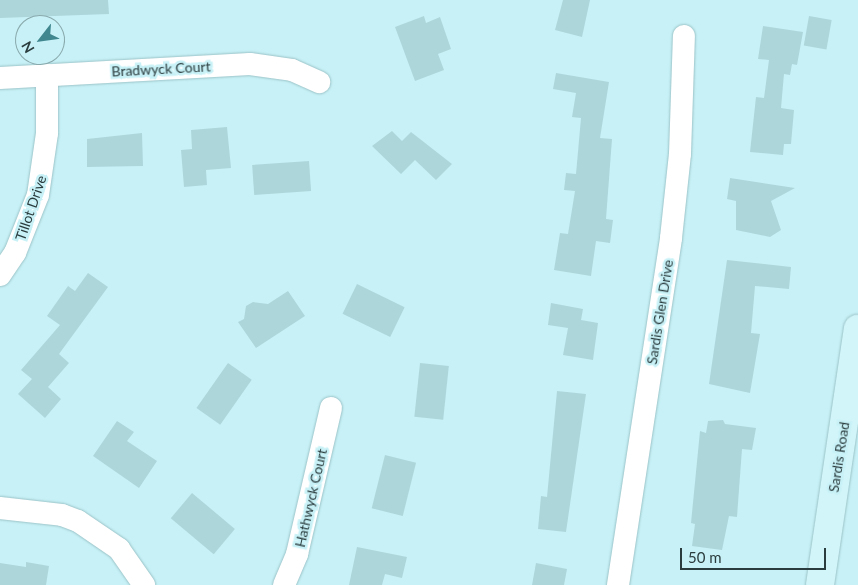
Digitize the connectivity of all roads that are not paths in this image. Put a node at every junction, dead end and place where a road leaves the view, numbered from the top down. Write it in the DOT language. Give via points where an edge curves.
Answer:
graph roads {
  1 [pos="684,36"];
  2 [pos="48,75"];
  3 [pos="0,78"];
  4 [pos="319,82"];
  5 [pos="0,275"];
  6 [pos="858,329"];
  7 [pos="331,408"];
  8 [pos="0,508"];
  9 [pos="144,585"];
  10 [pos="284,585"];
  11 [pos="618,585"];
  12 [pos="820,585"];
  1 -- 11 [label="street, Sardis Glen Drive" via="680,154 671,238"];
  2 -- 3 [label="street, Bradwyck Court"];
  2 -- 4 [label="street, Bradwyck Court" via="250,64 292,70"];
  2 -- 5 [label="street, Tillot Drive" via="47,133 38,195 15,252"];
  6 -- 12 [label="main road, Sardis Road"];
  7 -- 10 [label="street, Hathwyck Court" via="297,554"];
  8 -- 9 [label="street" via="62,515 78,521 119,550"];
}
